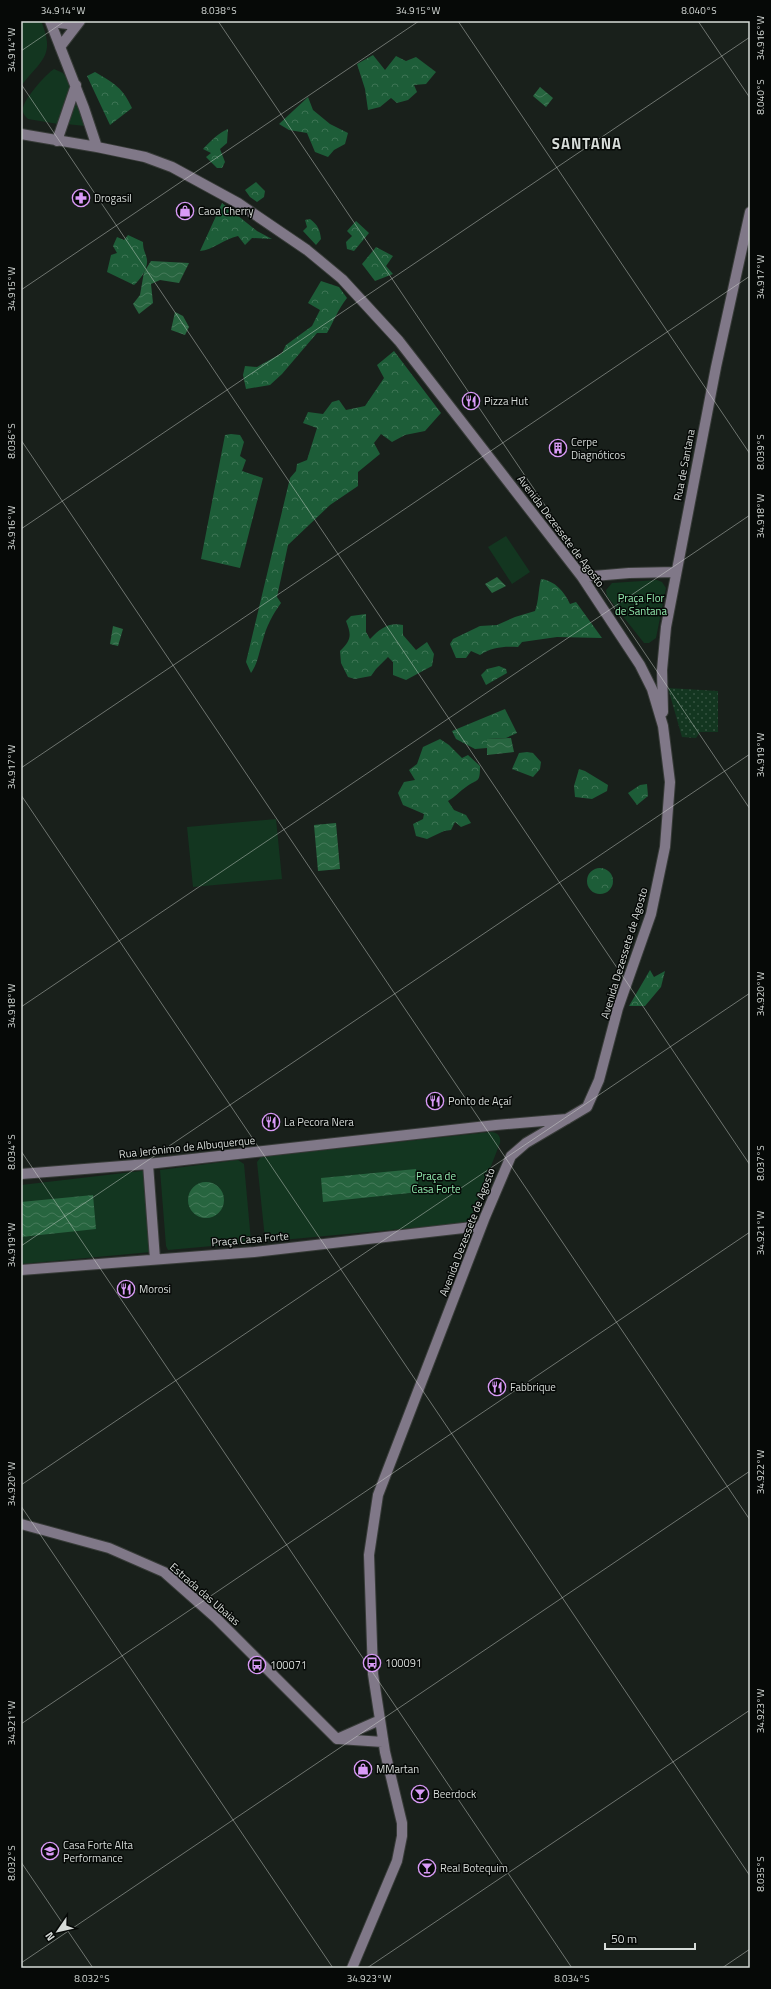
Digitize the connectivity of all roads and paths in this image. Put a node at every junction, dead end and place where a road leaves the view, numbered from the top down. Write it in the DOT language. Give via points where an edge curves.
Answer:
graph roads {
  1 [pos="79,21"];
  2 [pos="51,22"];
  3 [pos="60,47"];
  4 [pos="76,86"];
  5 [pos="21,134"];
  6 [pos="57,141"];
  7 [pos="97,147"];
  8 [pos="750,212"];
  9 [pos="676,572"];
  10 [pos="582,577"];
  11 [pos="663,726"];
  12 [pos="569,1119"];
  13 [pos="148,1164"];
  14 [pos="21,1174"];
  15 [pos="481,1226"];
  16 [pos="155,1259"];
  17 [pos="21,1270"];
  18 [pos="21,1524"];
  19 [pos="380,1720"];
  20 [pos="337,1739"];
  21 [pos="383,1742"];
  22 [pos="352,1968"];
  1 -- 2 [label="main road" via="68,24"];
  1 -- 3 [label="main road"];
  2 -- 3 [label="main road"];
  3 -- 4 [label="main road"];
  4 -- 6 [label="main road"];
  4 -- 7 [label="main road"];
  5 -- 6 [label="main road, Avenida Dezessete de Agosto"];
  6 -- 7 [label="main road, Avenida Dezessete de Agosto"];
  7 -- 10 [label="main road, Avenida Dezessete de Agosto" via="146,157 178,170 238,203 307,250 342,279 399,341"];
  8 -- 9 [label="main road, Rua de Santana" via="716,367"];
  9 -- 10 [label="main road"];
  9 -- 11 [label="main road, Rua de Santana" via="666,627 662,670"];
  10 -- 11 [label="main road, Avenida Dezessete de Agosto" via="640,665 652,689"];
  11 -- 12 [label="main road, Avenida Dezessete de Agosto" via="670,782 669,808 665,847 654,901 618,1008 599,1080 587,1107"];
  12 -- 13 [label="main road, Rua Jerônimo de Albuquerque"];
  12 -- 15 [label="main road, Avenida Dezessete de Agosto" via="515,1151 502,1174"];
  13 -- 14 [label="main road, Rua Jerônimo de Albuquerque"];
  13 -- 16 [label="main road"];
  15 -- 16 [label="main road, Praça Casa Forte" via="254,1252"];
  15 -- 19 [label="main road, Avenida Dezessete de Agosto" via="378,1495 369,1555 373,1674"];
  16 -- 17 [label="main road, Praça Casa Forte"];
  18 -- 20 [label="main road, Estrada das Ubaias" via="109,1548 164,1572 216,1618"];
  19 -- 20 [label="main road"];
  19 -- 21 [label="main road, Avenida Dezessete de Agosto"];
  20 -- 21 [label="main road"];
  21 -- 22 [label="main road, Avenida Dezessete de Agosto" via="402,1823 401,1842 397,1861"];
}
